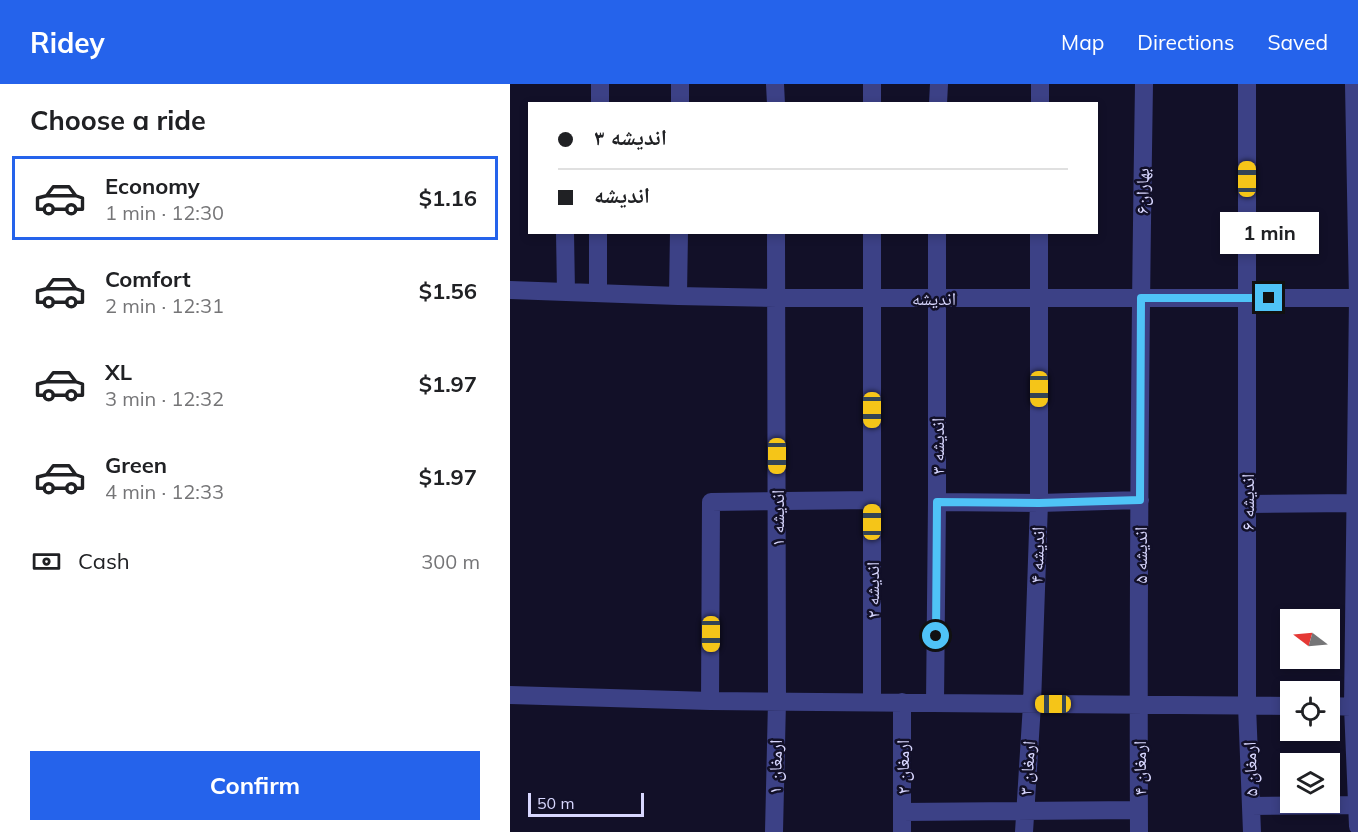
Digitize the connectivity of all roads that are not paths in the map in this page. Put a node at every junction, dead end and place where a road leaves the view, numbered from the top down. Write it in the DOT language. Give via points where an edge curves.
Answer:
graph roads {
  1 [pos="600,84"];
  2 [pos="680,84"];
  3 [pos="775,84"];
  4 [pos="872,84"];
  5 [pos="939,84"];
  6 [pos="1040,84"];
  7 [pos="1144,84"];
  8 [pos="1247,84"];
  9 [pos="1354,84"];
  10 [pos="600,102"];
  11 [pos="680,102"];
  12 [pos="776,102"];
  13 [pos="872,102"];
  14 [pos="938,102"];
  15 [pos="1040,102"];
  16 [pos="565,234"];
  17 [pos="598,234"];
  18 [pos="679,234"];
  19 [pos="776,234"];
  20 [pos="872,234"];
  21 [pos="937,234"];
  22 [pos="1039,234"];
  23 [pos="510,290"];
  24 [pos="566,292"];
  25 [pos="598,293"];
  26 [pos="678,296"];
  27 [pos="777,298"];
  28 [pos="872,298"];
  29 [pos="936,298"];
  30 [pos="1039,298"];
  31 [pos="1141,298"];
  32 [pos="1247,298"];
  33 [pos="1358,298"];
  34 [pos="872,500"];
  35 [pos="1140,500"];
  36 [pos="777,501"];
  37 [pos="937,502"];
  38 [pos="1039,503"];
  39 [pos="1356,503"];
  40 [pos="1247,504"];
  41 [pos="510,695"];
  42 [pos="710,701"];
  43 [pos="777,701"];
  44 [pos="872,702"];
  45 [pos="902,702"];
  46 [pos="935,703"];
  47 [pos="1032,704"];
  48 [pos="1138,705"];
  49 [pos="1247,706"];
  50 [pos="1280,706"];
  51 [pos="1340,706"];
  52 [pos="1356,707"];
  53 [pos="1357,805"];
  54 [pos="1251,806"];
  55 [pos="1139,810"];
  56 [pos="1024,811"];
  57 [pos="902,812"];
  58 [pos="1358,826"];
  59 [pos="774,832"];
  60 [pos="902,832"];
  61 [pos="1024,832"];
  62 [pos="1139,832"];
  63 [pos="1252,832"];
  1 -- 10 [label="street"];
  2 -- 11 [label="street"];
  3 -- 12 [label="street"];
  4 -- 13 [label="street"];
  5 -- 14 [label="street"];
  6 -- 15 [label="street"];
  7 -- 31 [label="street, بهاران۶"];
  8 -- 32 [label="street, اندیشه ۶"];
  9 -- 33 [label="street"];
  16 -- 24 [label="street"];
  17 -- 25 [label="street"];
  18 -- 26 [label="street"];
  19 -- 27 [label="street, اندیشه ۱"];
  20 -- 28 [label="street, اندیشه ۲"];
  21 -- 29 [label="street, اندیشه ۳"];
  22 -- 30 [label="street, اندیشه ۴"];
  23 -- 24 [label="street, اندیشه"];
  24 -- 25 [label="street, اندیشه"];
  25 -- 26 [label="street, اندیشه"];
  26 -- 27 [label="street, اندیشه"];
  27 -- 28 [label="street, اندیشه"];
  27 -- 36 [label="street, اندیشه ۱"];
  28 -- 29 [label="street, اندیشه"];
  28 -- 34 [label="street, اندیشه ۲"];
  29 -- 30 [label="street, اندیشه"];
  29 -- 37 [label="street, اندیشه ۳"];
  30 -- 31 [label="street, اندیشه"];
  30 -- 38 [label="street, اندیشه ۴"];
  31 -- 32 [label="street, اندیشه"];
  31 -- 35 [label="street, اندیشه ۵"];
  32 -- 33 [label="street, اندیشه"];
  32 -- 40 [label="street, اندیشه ۶"];
  33 -- 39 [label="street"];
  34 -- 36 [label="street"];
  34 -- 44 [label="street, اندیشه ۲"];
  35 -- 38 [label="street"];
  35 -- 48 [label="street, اندیشه ۵"];
  36 -- 42 [label="street" via="711,502"];
  36 -- 43 [label="street, اندیشه ۱"];
  37 -- 38 [label="street"];
  37 -- 46 [label="street, اندیشه ۳"];
  38 -- 47 [label="street, اندیشه ۴"];
  39 -- 40 [label="street"];
  39 -- 52 [label="street"];
  40 -- 49 [label="street, اندیشه ۶"];
  41 -- 42 [label="street"];
  42 -- 43 [label="street"];
  43 -- 44 [label="street"];
  43 -- 59 [label="street, ارمغان ۱"];
  44 -- 45 [label="street"];
  45 -- 46 [label="street"];
  45 -- 57 [label="street, ارمغان ۲"];
  46 -- 47 [label="street"];
  47 -- 48 [label="street"];
  47 -- 56 [label="street, ارمغان ۳"];
  48 -- 49 [label="street"];
  48 -- 55 [label="street, ارمغان ۴"];
  49 -- 50 [label="street"];
  49 -- 54 [label="street, ارمغان ۵"];
  51 -- 52 [label="street"];
  52 -- 53 [label="street"];
  53 -- 54 [label="street"];
  53 -- 58 [label="street"];
  54 -- 63 [label="street, ارمغان ۵"];
  55 -- 56 [label="street"];
  55 -- 62 [label="street, ارمغان ۴"];
  56 -- 57 [label="street"];
  56 -- 61 [label="street, ارمغان ۳"];
  57 -- 60 [label="street, ارمغان ۲"];
}
